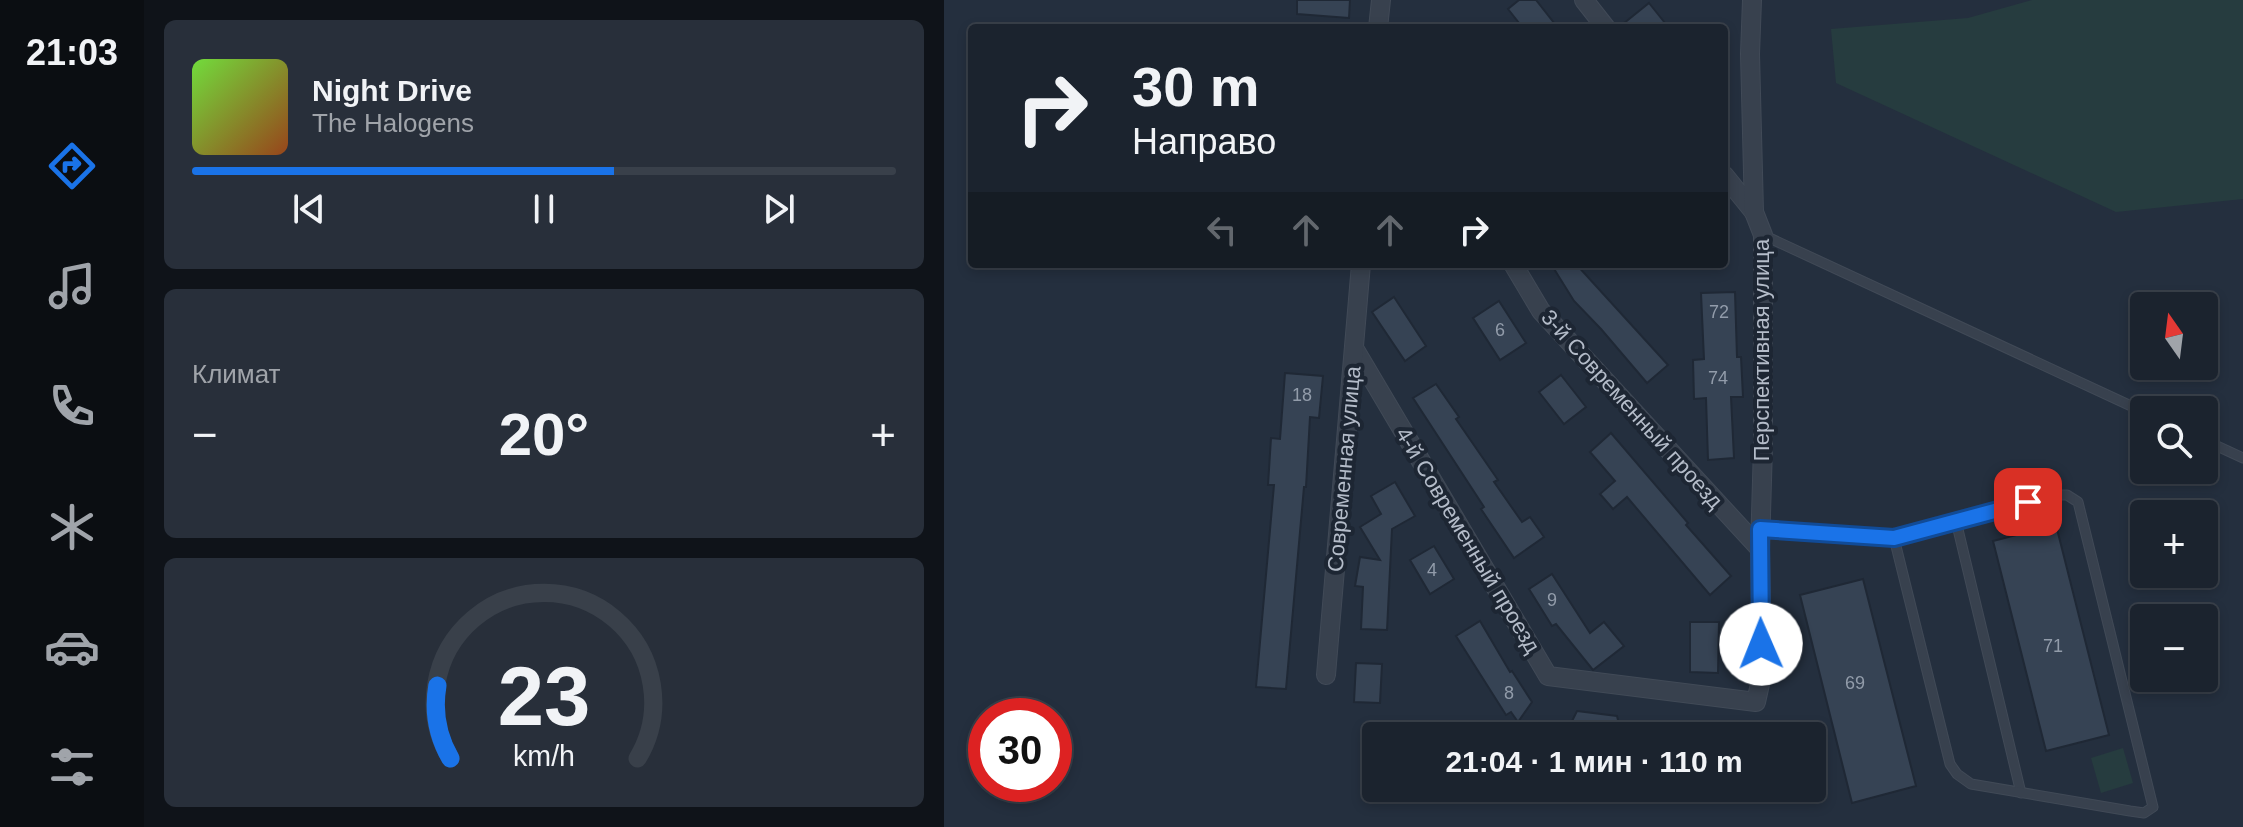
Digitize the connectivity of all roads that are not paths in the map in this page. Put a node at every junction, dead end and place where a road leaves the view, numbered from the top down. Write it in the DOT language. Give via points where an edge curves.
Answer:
graph roads {
  1 [pos="1381,0"];
  2 [pos="1584,0"];
  3 [pos="1752,0"];
  4 [pos="1378,24"];
  5 [pos="1603,24"];
  6 [pos="1728,180"];
  7 [pos="1754,212"];
  8 [pos="1763,235"];
  9 [pos="1361,268"];
  10 [pos="1515,268"];
  11 [pos="1354,348"];
  12 [pos="2130,405"];
  13 [pos="2218,446"];
  14 [pos="2243,458"];
  15 [pos="1956,521"];
  16 [pos="1760,529"];
  17 [pos="1894,538"];
  18 [pos="1760,549"];
  19 [pos="1326,675"];
  20 [pos="1756,702"];
  21 [pos="2021,793"];
  1 -- 4 [label="street"];
  2 -- 5 [label="street"];
  3 -- 7 [label="street, Перспективная улица"];
  6 -- 7 [label="street"];
  7 -- 8 [label="street, Перспективная улица"];
  8 -- 12 [label="lane"];
  8 -- 16 [label="street, Перспективная улица"];
  9 -- 11 [label="street, Современная улица"];
  10 -- 18 [label="street, 3-й Современный проезд" via="1541,311"];
  11 -- 19 [label="street, Современная улица"];
  11 -- 20 [label="street, 4-й Современный проезд" via="1548,676"];
  13 -- 14 [label="lane"];
  15 -- 17 [label="lane"];
  15 -- 21 [label="lane"];
  15 -- 21 [label="lane" via="2053,495 2078,502 2153,807 2144,813"];
  16 -- 17 [label="lane"];
  16 -- 18 [label="street, Перспективная улица"];
  17 -- 21 [label="lane" via="1950,764 1971,784"];
  18 -- 20 [label="street, Перспективная улица" via="1762,675"];
}
